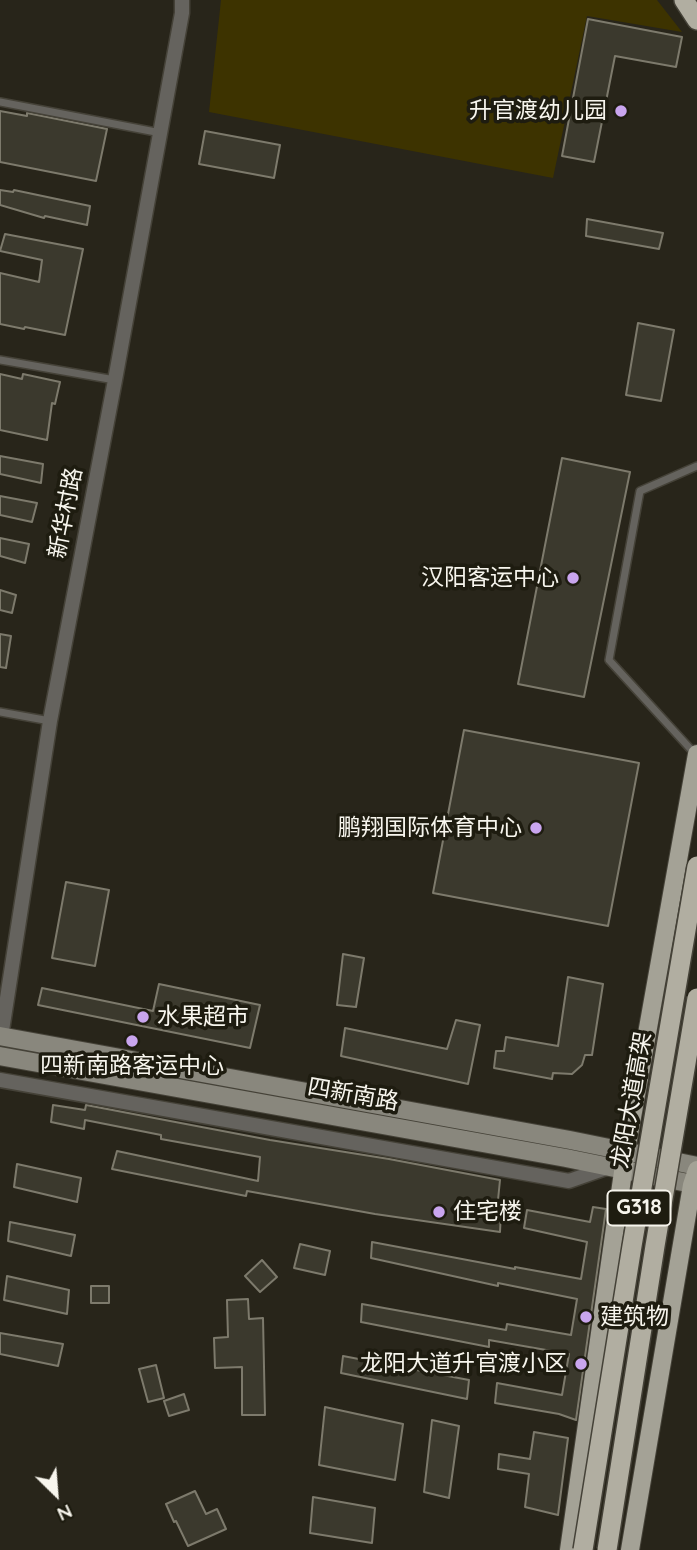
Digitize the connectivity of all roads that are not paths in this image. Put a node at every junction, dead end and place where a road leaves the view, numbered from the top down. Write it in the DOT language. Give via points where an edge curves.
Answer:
graph roads {
  1 [pos="182,0"];
  2 [pos="684,0"];
  3 [pos="697,20"];
  4 [pos="0,103"];
  5 [pos="160,133"];
  6 [pos="0,360"];
  7 [pos="115,380"];
  8 [pos="697,466"];
  9 [pos="0,712"];
  10 [pos="50,721"];
  11 [pos="697,755"];
  12 [pos="697,866"];
  13 [pos="697,998"];
  14 [pos="3,1004"];
  15 [pos="1,1036"];
  16 [pos="0,1056"];
  17 [pos="0,1080"];
  18 [pos="626,1151"];
  19 [pos="616,1169"];
  20 [pos="696,1176"];
  21 [pos="569,1550"];
  22 [pos="583,1550"];
  23 [pos="607,1550"];
  24 [pos="630,1550"];
  1 -- 5 [label="street, 新华村路"];
  2 -- 3 [label="highway"];
  4 -- 5 [label="lane"];
  5 -- 7 [label="street, 新华村路"];
  6 -- 7 [label="lane"];
  7 -- 10 [label="street, 新华村路"];
  8 -- 11 [label="lane" via="640,491 609,660"];
  9 -- 10 [label="lane"];
  10 -- 14 [label="street, 新华村路"];
  11 -- 18 [label="main road"];
  12 -- 22 [label="highway, 龙阳大道高架 / G318, bridge"];
  13 -- 23 [label="highway, 龙阳大道高架 / G318, bridge"];
  14 -- 15 [label="street, 新华村路"];
  15 -- 18 [label="main road, 四新南路"];
  16 -- 19 [label="main road, 四新南路"];
  17 -- 19 [label="street" via="569,1181"];
  18 -- 19 [label="main road"];
  18 -- 20 [label="main road, 四新南路"];
  19 -- 20 [label="main road, 四新南路"];
  19 -- 21 [label="main road"];
  20 -- 24 [label="main road"];
}
